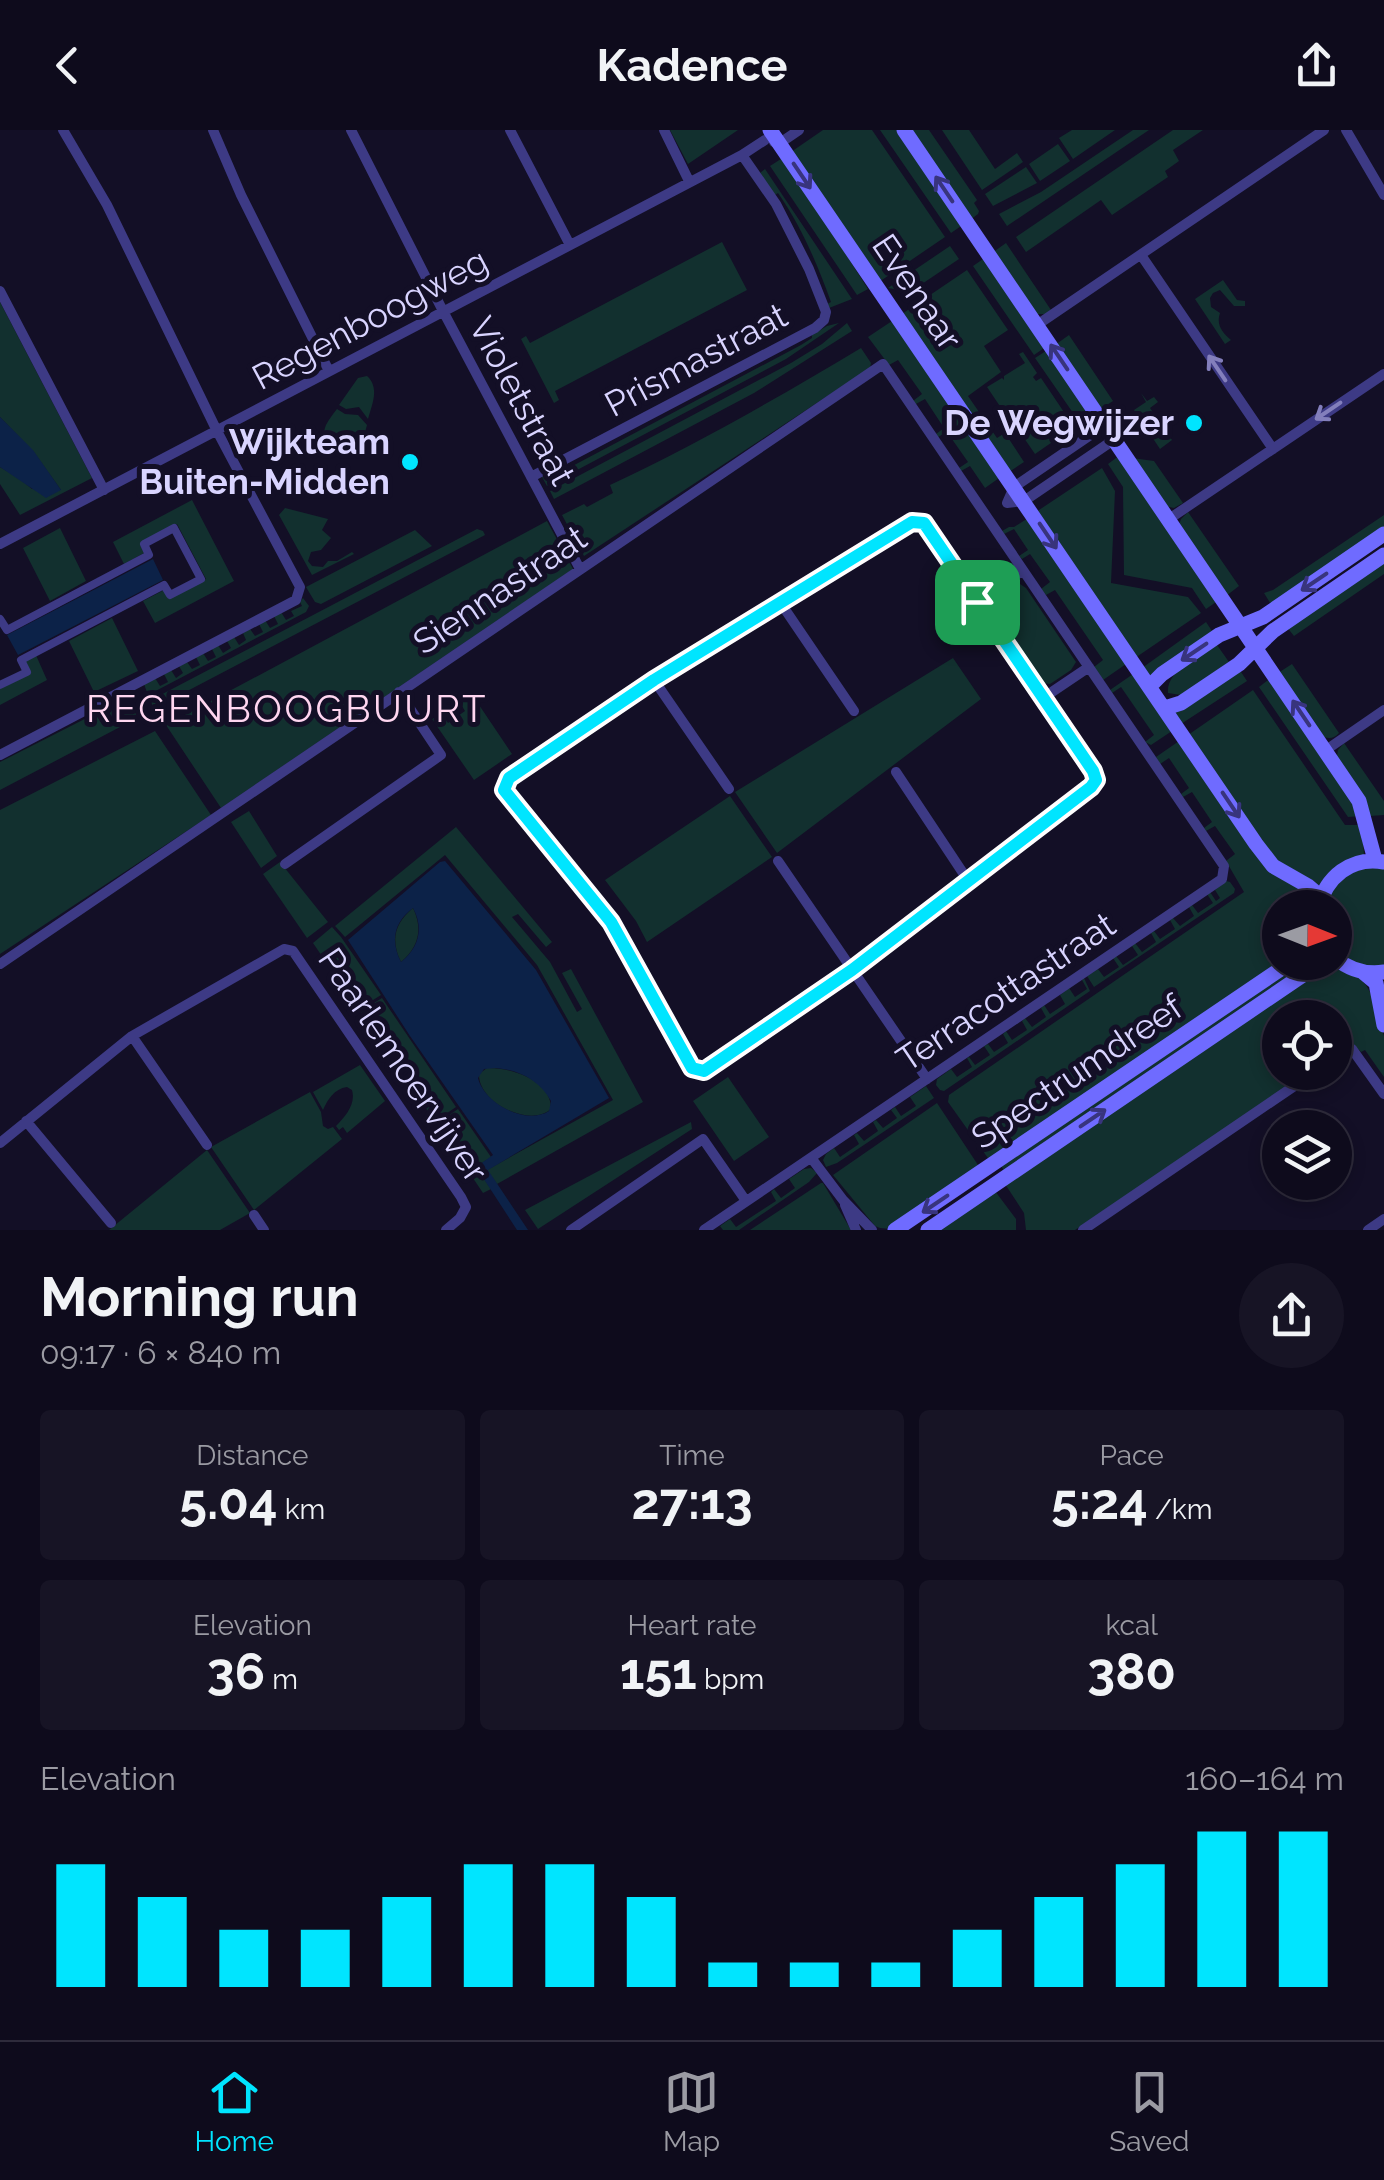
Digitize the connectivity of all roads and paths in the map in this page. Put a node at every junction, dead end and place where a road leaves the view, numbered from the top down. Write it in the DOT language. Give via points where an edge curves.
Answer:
graph roads {
  1 [pos="63,130"];
  2 [pos="214,130"];
  3 [pos="350,130"];
  4 [pos="510,130"];
  5 [pos="664,130"];
  6 [pos="798,130"];
  7 [pos="904,130"];
  8 [pos="1324,130"];
  9 [pos="1346,130"];
  10 [pos="771,136"];
  11 [pos="742,154"];
  12 [pos="689,181"];
  13 [pos="1384,195"];
  14 [pos="570,245"];
  15 [pos="1140,255"];
  16 [pos="0,291"];
  17 [pos="443,311"];
  18 [pos="1037,326"];
  19 [pos="329,371"];
  20 [pos="1384,374"];
  21 [pos="217,431"];
  22 [pos="1110,432"];
  23 [pos="1273,448"];
  24 [pos="531,477"];
  25 [pos="104,490"];
  26 [pos="1015,497"];
  27 [pos="988,517"];
  28 [pos="1169,519"];
  29 [pos="1384,534"];
  30 [pos="0,544"];
  31 [pos="1384,554"];
  32 [pos="580,569"];
  33 [pos="1022,570"];
  34 [pos="780,602"];
  35 [pos="977,602"];
  36 [pos="0,619"];
  37 [pos="1242,628"];
  38 [pos="1256,646"];
  39 [pos="1089,666"];
  40 [pos="654,680"];
  41 [pos="0,685"];
  42 [pos="1150,686"];
  43 [pos="400,692"];
  44 [pos="1043,698"];
  45 [pos="1165,708"];
  46 [pos="1384,710"];
  47 [pos="854,711"];
  48 [pos="1326,750"];
  49 [pos="0,755"];
  50 [pos="896,772"];
  51 [pos="728,789"];
  52 [pos="778,861"];
  53 [pos="1380,861"];
  54 [pos="284,864"];
  55 [pos="969,882"];
  56 [pos="1311,890"];
  57 [pos="1326,890"];
  58 [pos="0,964"];
  59 [pos="1352,969"];
  60 [pos="852,970"];
  61 [pos="1384,972"];
  62 [pos="1364,973"];
  63 [pos="1266,980"];
  64 [pos="1294,980"];
  65 [pos="1384,1025"];
  66 [pos="132,1036"];
  67 [pos="1352,1048"];
  68 [pos="926,1079"];
  69 [pos="1289,1090"];
  70 [pos="1384,1094"];
  71 [pos="26,1121"];
  72 [pos="0,1142"];
  73 [pos="207,1145"];
  74 [pos="812,1159"];
  75 [pos="1006,1167"];
  76 [pos="843,1200"];
  77 [pos="746,1201"];
  78 [pos="254,1215"];
  79 [pos="1384,1218"];
  80 [pos="110,1223"];
  81 [pos="264,1230"];
  82 [pos="446,1230"];
  83 [pos="571,1230"];
  84 [pos="704,1230"];
  85 [pos="856,1230"];
  86 [pos="872,1230"];
  87 [pos="895,1230"];
  88 [pos="928,1230"];
  89 [pos="1083,1230"];
  90 [pos="1368,1230"];
  1 -- 21 [label="street" via="108,205"];
  2 -- 19 [label="street"];
  3 -- 17 [label="street, Violetstraat"];
  4 -- 14 [label="street"];
  5 -- 12 [label="street"];
  6 -- 10 [label="street, Regenboogweg"];
  18 -- 7 [label="main road, one-way"];
  8 -- 15 [label="street"];
  9 -- 13 [label="street"];
  10 -- 11 [label="street, Regenboogweg"];
  10 -- 26 [label="main road, Evenaar, one-way"];
  11 -- 12 [label="street, Regenboogweg"];
  11 -- 24 [label="street, Prismastraat" via="792,232 824,320"];
  12 -- 14 [label="street, Regenboogweg"];
  14 -- 17 [label="street, Regenboogweg"];
  15 -- 18 [label="street"];
  23 -- 15 [label="street, one-way"];
  16 -- 25 [label="street"];
  17 -- 19 [label="street, Regenboogweg"];
  17 -- 24 [label="street, Violetstraat"];
  22 -- 18 [label="main road, one-way"];
  19 -- 21 [label="street, Regenboogweg"];
  20 -- 23 [label="street, one-way"];
  21 -- 25 [label="street, Regenboogweg"];
  21 -- 49 [label="street" via="300,588 296,600"];
  22 -- 26 [label="street"];
  22 -- 26 [label="street"];
  22 -- 28 [label="main road"];
  23 -- 28 [label="street"];
  24 -- 32 [label="street, Violetstraat"];
  25 -- 30 [label="street, Regenboogweg"];
  26 -- 27 [label="street"];
  26 -- 42 [label="main road, Evenaar, one-way"];
  27 -- 32 [label="street, Siennastraat" via="883,364"];
  27 -- 33 [label="street"];
  28 -- 37 [label="main road"];
  29 -- 37 [label="main road, one-way"];
  31 -- 38 [label="main road"];
  32 -- 43 [label="street, Siennastraat"];
  33 -- 35 [label="street"];
  33 -- 39 [label="street"];
  34 -- 35 [label="street" via="912,522 924,523"];
  34 -- 40 [label="street"];
  34 -- 47 [label="street"];
  35 -- 44 [label="street"];
  36 -- 41 [label="street" via="7,630 149,555 144,544 174,528 201,579 170,595 164,585 21,660 27,672"];
  37 -- 38 [label="main road"];
  37 -- 42 [label="main road, one-way" via="1219,636"];
  38 -- 45 [label="main road" via="1239,664"];
  48 -- 38 [label="main road, one-way"];
  39 -- 44 [label="street"];
  39 -- 68 [label="street, Terracottastraat" via="1224,866 1222,879"];
  40 -- 51 [label="street"];
  40 -- 60 [label="street" via="509,778 504,790 611,922 692,1068 704,1071"];
  42 -- 45 [label="main road, Evenaar"];
  43 -- 54 [label="street" via="441,755"];
  43 -- 58 [label="street, Siennastraat"];
  44 -- 55 [label="street" via="1096,780"];
  45 -- 56 [label="main road, Evenaar, one-way" via="1273,866"];
  46 -- 48 [label="street"];
  48 -- 53 [label="main road" via="1363,808 1369,844"];
  50 -- 55 [label="street"];
  52 -- 60 [label="street"];
  53 -- 57 [label="main road" via="1348,866"];
  55 -- 60 [label="street"];
  59 -- 62 [label="main road"];
  60 -- 68 [label="street"];
  61 -- 62 [label="main road"];
  62 -- 65 [label="main road" via="1376,984"];
  63 -- 75 [label="main road, Spectrumdreef"];
  75 -- 64 [label="main road, Spectrumdreef, one-way"];
  66 -- 71 [label="street"];
  66 -- 73 [label="street"];
  66 -- 82 [label="street, Paarlemoervijver" via="284,949 293,951 466,1206"];
  67 -- 70 [label="street"];
  68 -- 74 [label="street, Terracottastraat"];
  69 -- 89 [label="street"];
  71 -- 72 [label="street"];
  71 -- 80 [label="street"];
  74 -- 76 [label="street"];
  74 -- 77 [label="street, Terracottastraat"];
  75 -- 87 [label="main road, Spectrumdreef, one-way" via="975,1177"];
  75 -- 88 [label="main road, Spectrumdreef" via="984,1192"];
  76 -- 85 [label="street"];
  76 -- 86 [label="street"];
  77 -- 83 [label="street" via="704,1139"];
  77 -- 84 [label="street, Terracottastraat"];
  78 -- 81 [label="street"];
  79 -- 90 [label="street"];
}
